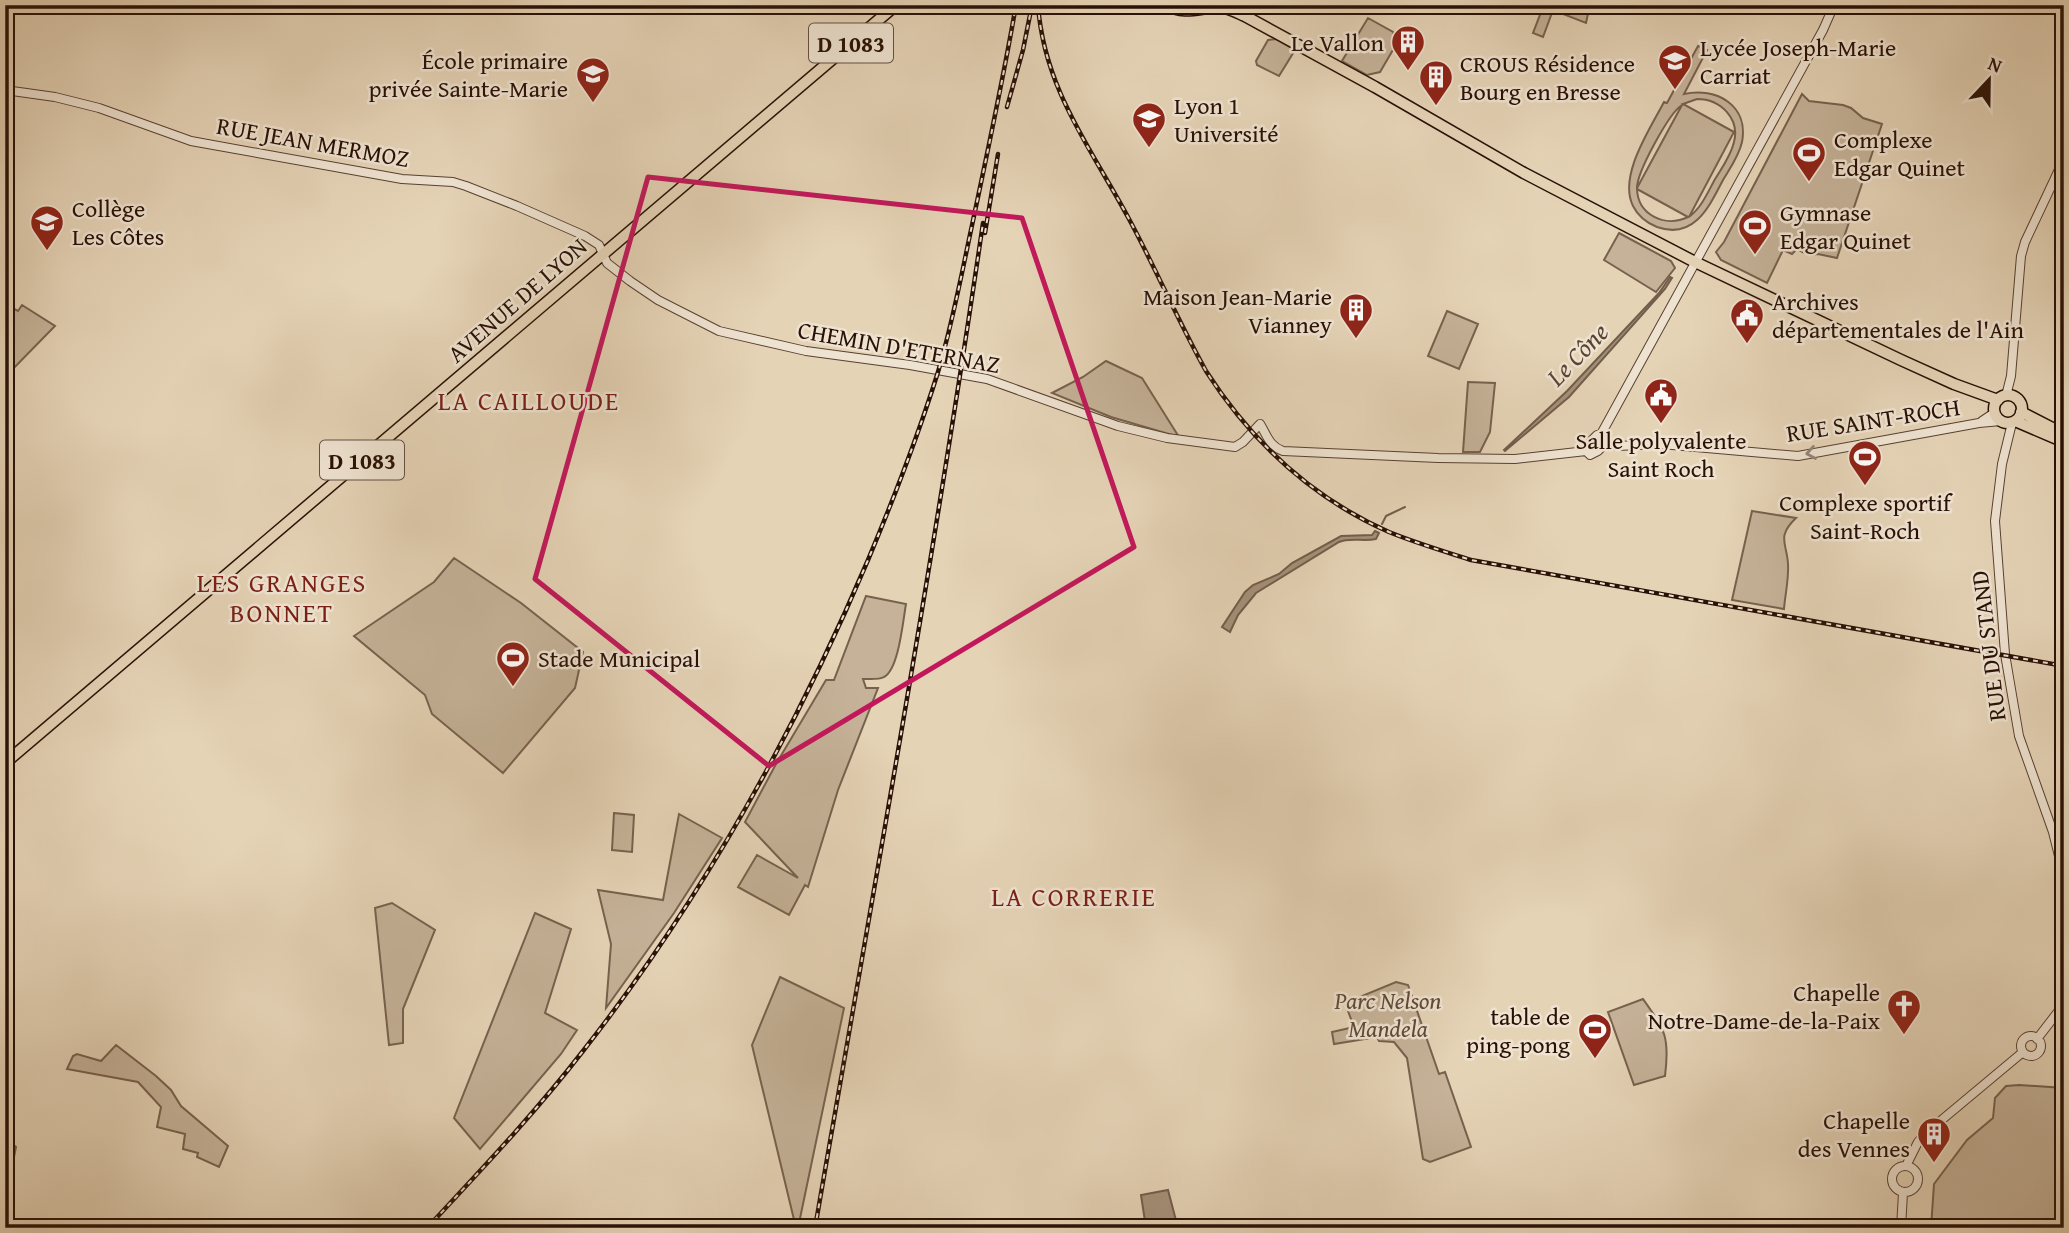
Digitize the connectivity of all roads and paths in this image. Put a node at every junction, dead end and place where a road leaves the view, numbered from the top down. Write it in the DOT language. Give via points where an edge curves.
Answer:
graph roads {
  1 [pos="896,5"];
  2 [pos="1166,5"];
  3 [pos="1834,5"];
  4 [pos="5,90"];
  5 [pos="2064,159"];
  6 [pos="603,253"];
  7 [pos="1695,262"];
  8 [pos="2006,411"];
  9 [pos="2064,434"];
  10 [pos="1247,439"];
  11 [pos="1268,440"];
  12 [pos="1602,440"];
  13 [pos="2064,442"];
  14 [pos="5,763"];
  15 [pos="2064,876"];
  16 [pos="2064,1003"];
  17 [pos="2037,1039"];
  18 [pos="2023,1052"];
  19 [pos="1906,1166"];
  20 [pos="1903,1192"];
  21 [pos="1901,1228"];
  1 -- 6 [label="main road, AVENUE DE LYON / D 1083"];
  2 -- 7 [label="main road" via="1185,11 1216,7 1244,16 1530,176"];
  3 -- 7 [label="street"];
  4 -- 6 [label="street, RUE JEAN MERMOZ" via="99,108 191,141 402,179 453,182 585,236"];
  5 -- 8 [label="street, RUE DU STAND" via="2021,256"];
  6 -- 10 [label="street, CHEMIN D'ETERNAZ" via="607,263 658,300 719,331 806,351 986,379 1118,426 1167,438 1229,448"];
  6 -- 14 [label="main road, AVENUE DE LYON / D 1083"];
  7 -- 8 [label="main road"];
  7 -- 12 [label="street"];
  8 -- 9 [label="main road"];
  8 -- 12 [label="street, RUE SAINT-ROCH, one-way" via="1979,423 1798,456 1661,444 1617,446"];
  8 -- 13 [label="main road"];
  8 -- 15 [label="street, RUE DU STAND" via="1995,521 2005,654 2018,736"];
  10 -- 11 [label="street, CHEMIN D'ETERNAZ"];
  10 -- 11 [label="street" via="1260,424"];
  11 -- 12 [label="street" via="1283,450 1515,459 1586,451 1595,436"];
  16 -- 17 [label="street"];
  17 -- 18 [label="street" via="2025,1038"];
  17 -- 18 [label="street" via="2038,1053 2028,1056"];
  18 -- 19 [label="street" via="1933,1127 1918,1142"];
  19 -- 20 [label="street" via="1897,1169 1892,1180"];
  19 -- 20 [label="street" via="1914,1169 1919,1181 1915,1189"];
  20 -- 21 [label="street"];
}
